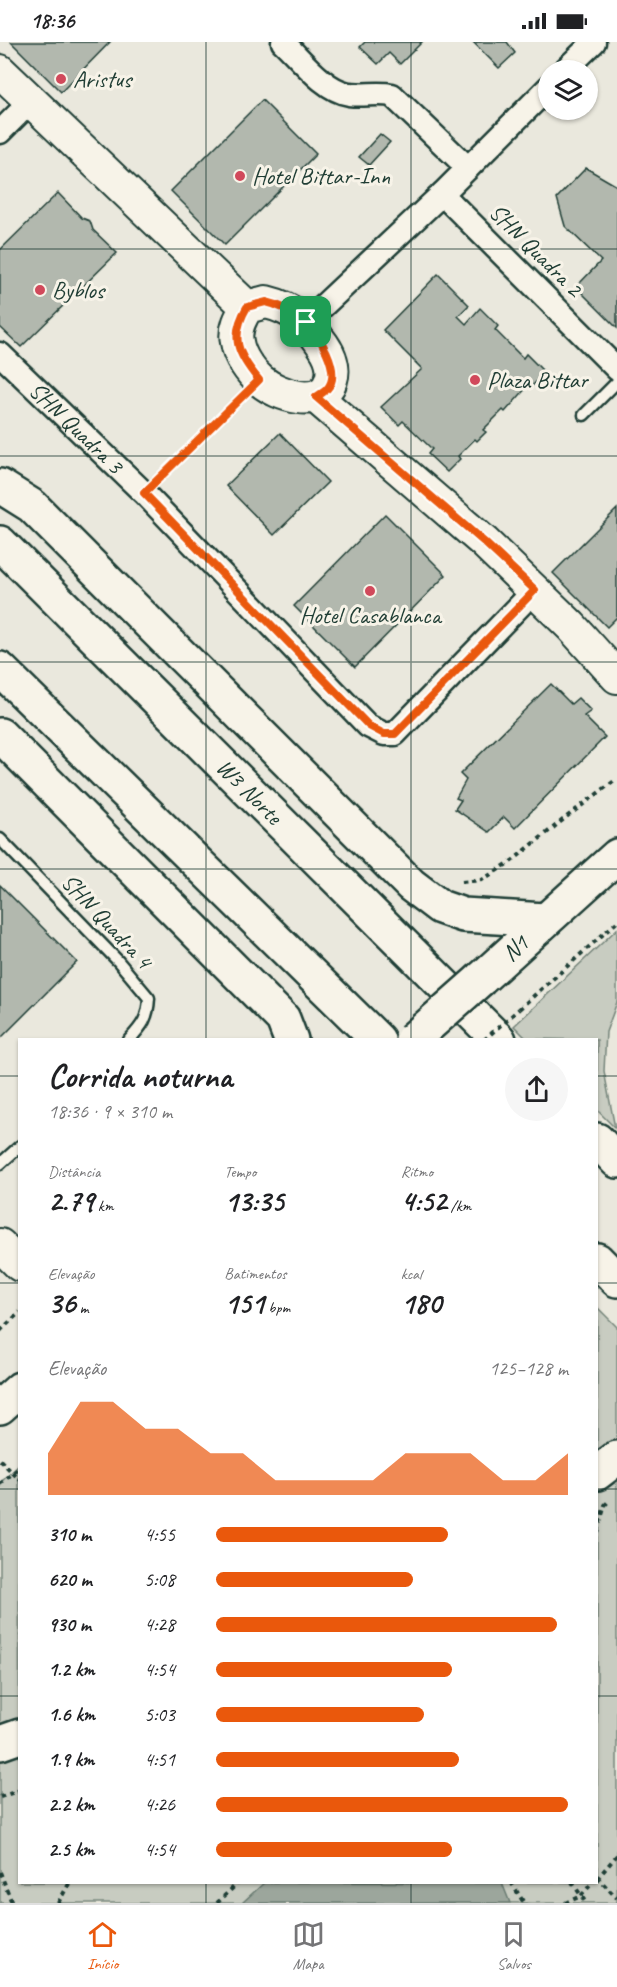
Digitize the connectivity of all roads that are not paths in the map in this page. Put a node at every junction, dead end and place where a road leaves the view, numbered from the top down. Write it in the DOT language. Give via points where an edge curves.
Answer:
graph roads {
  1 [pos="283,42"];
  2 [pos="594,42"];
  3 [pos="575,60"];
  4 [pos="0,71"];
  5 [pos="538,98"];
  6 [pos="30,102"];
  7 [pos="0,132"];
  8 [pos="468,168"];
  9 [pos="442,194"];
  10 [pos="247,307"];
  11 [pos="306,322"];
  12 [pos="0,354"];
  13 [pos="617,369"];
  14 [pos="617,382"];
  15 [pos="316,397"];
  16 [pos="584,415"];
  17 [pos="0,486"];
  18 [pos="0,543"];
  19 [pos="535,590"];
  20 [pos="0,669"];
  21 [pos="617,677"];
  22 [pos="0,735"];
  23 [pos="0,838"];
  24 [pos="617,856"];
  25 [pos="545,920"];
  26 [pos="131,1038"];
  27 [pos="290,1038"];
  28 [pos="376,1038"];
  29 [pos="414,1038"];
  30 [pos="497,1038"];
  31 [pos="598,1141"];
  32 [pos="18,1148"];
  33 [pos="617,1161"];
  34 [pos="0,1164"];
  35 [pos="0,1245"];
  36 [pos="598,1261"];
  37 [pos="18,1263"];
  38 [pos="617,1280"];
  39 [pos="18,1391"];
  40 [pos="0,1407"];
  41 [pos="617,1458"];
  42 [pos="598,1472"];
  43 [pos="18,1737"];
  44 [pos="0,1743"];
  1 -- 8 [label="street" via="332,89 351,94 392,95"];
  2 -- 3 [label="street"];
  4 -- 6 [label="street"];
  5 -- 8 [label="street"];
  6 -- 7 [label="street"];
  6 -- 10 [label="street"];
  8 -- 9 [label="street"];
  9 -- 11 [label="street"];
  9 -- 13 [label="street, SHN Quadra 2"];
  10 -- 11 [label="street" via="266,302 281,306"];
  10 -- 15 [label="street" via="239,321 236,341 246,364 259,380 275,390 298,397"];
  11 -- 15 [label="street" via="329,355 333,374 329,388"];
  12 -- 19 [label="street, SHN Quadra 3" via="144,493 369,726 384,734 395,734"];
  14 -- 16 [label="lane"];
  15 -- 19 [label="street"];
  17 -- 25 [label="main road" via="32,506 411,885 440,907 463,915"];
  18 -- 30 [label="main road, W3 Norte"];
  19 -- 21 [label="street"];
  20 -- 28 [label="main road"];
  22 -- 27 [label="main road" via="283,1019"];
  23 -- 26 [label="lane, SHN Quadra 4" via="149,998 148,1014"];
  24 -- 25 [label="main road, N1"];
  25 -- 29 [label="main road, N1, bridge"];
  31 -- 33 [label="main road"];
  32 -- 34 [label="lane"];
  35 -- 37 [label="street"];
  36 -- 38 [label="main road"];
  39 -- 40 [label="main road"];
  41 -- 42 [label="main road"];
  43 -- 44 [label="main road"];
}
